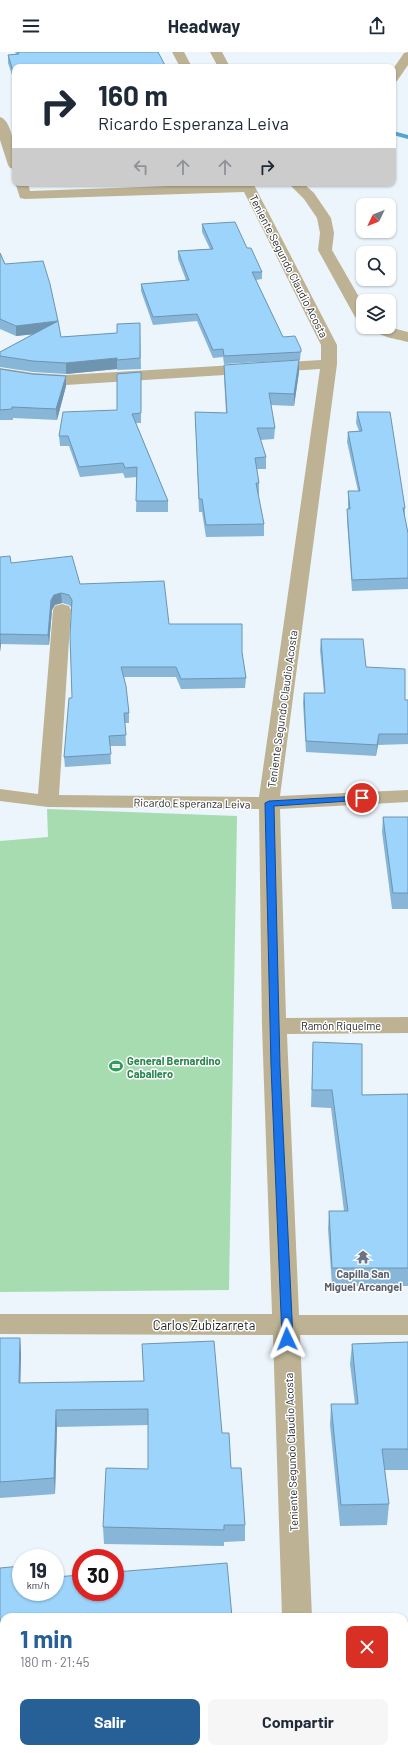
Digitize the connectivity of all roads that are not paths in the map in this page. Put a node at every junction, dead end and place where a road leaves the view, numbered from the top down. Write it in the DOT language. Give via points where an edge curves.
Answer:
graph roads {
  1 [pos="178,52"];
  2 [pos="216,52"];
  3 [pos="408,56"];
  4 [pos="184,64"];
  5 [pos="222,64"];
  6 [pos="396,74"];
  7 [pos="0,121"];
  8 [pos="12,156"];
  9 [pos="192,186"];
  10 [pos="249,186"];
  11 [pos="298,186"];
  12 [pos="23,189"];
  13 [pos="356,305"];
  14 [pos="396,334"];
  15 [pos="408,337"];
  16 [pos="329,364"];
  17 [pos="0,372"];
  18 [pos="62,610"];
  19 [pos="0,795"];
  20 [pos="408,796"];
  21 [pos="48,801"];
  22 [pos="269,803"];
  23 [pos="408,1025"];
  24 [pos="274,1026"];
  25 [pos="0,1324"];
  26 [pos="287,1325"];
  27 [pos="408,1325"];
  28 [pos="297,1613"];
  1 -- 4 [label="street"];
  2 -- 5 [label="street"];
  3 -- 6 [label="street"];
  7 -- 8 [label="street"];
  9 -- 12 [label="street"];
  10 -- 16 [label="street, Teniente Segundo Claudio Acosta" via="329,345"];
  11 -- 13 [label="street" via="309,196 324,218 327,232 325,250"];
  14 -- 15 [label="street"];
  16 -- 17 [label="street" via="66,380"];
  16 -- 22 [label="street, Teniente Segundo Claudio Acosta"];
  18 -- 21 [label="street"];
  19 -- 21 [label="street, Ricardo Esperanza Leiva"];
  20 -- 22 [label="street, Ricardo Esperanza Leiva"];
  21 -- 22 [label="street, Ricardo Esperanza Leiva"];
  22 -- 24 [label="street, Teniente Segundo Claudio Acosta"];
  23 -- 24 [label="street, Ramón Riquelme"];
  24 -- 26 [label="street, Teniente Segundo Claudio Acosta"];
  25 -- 26 [label="street, Carlos Zubizarreta"];
  26 -- 27 [label="street, Carlos Zubizarreta"];
  26 -- 28 [label="street, Teniente Segundo Claudio Acosta"];
}
